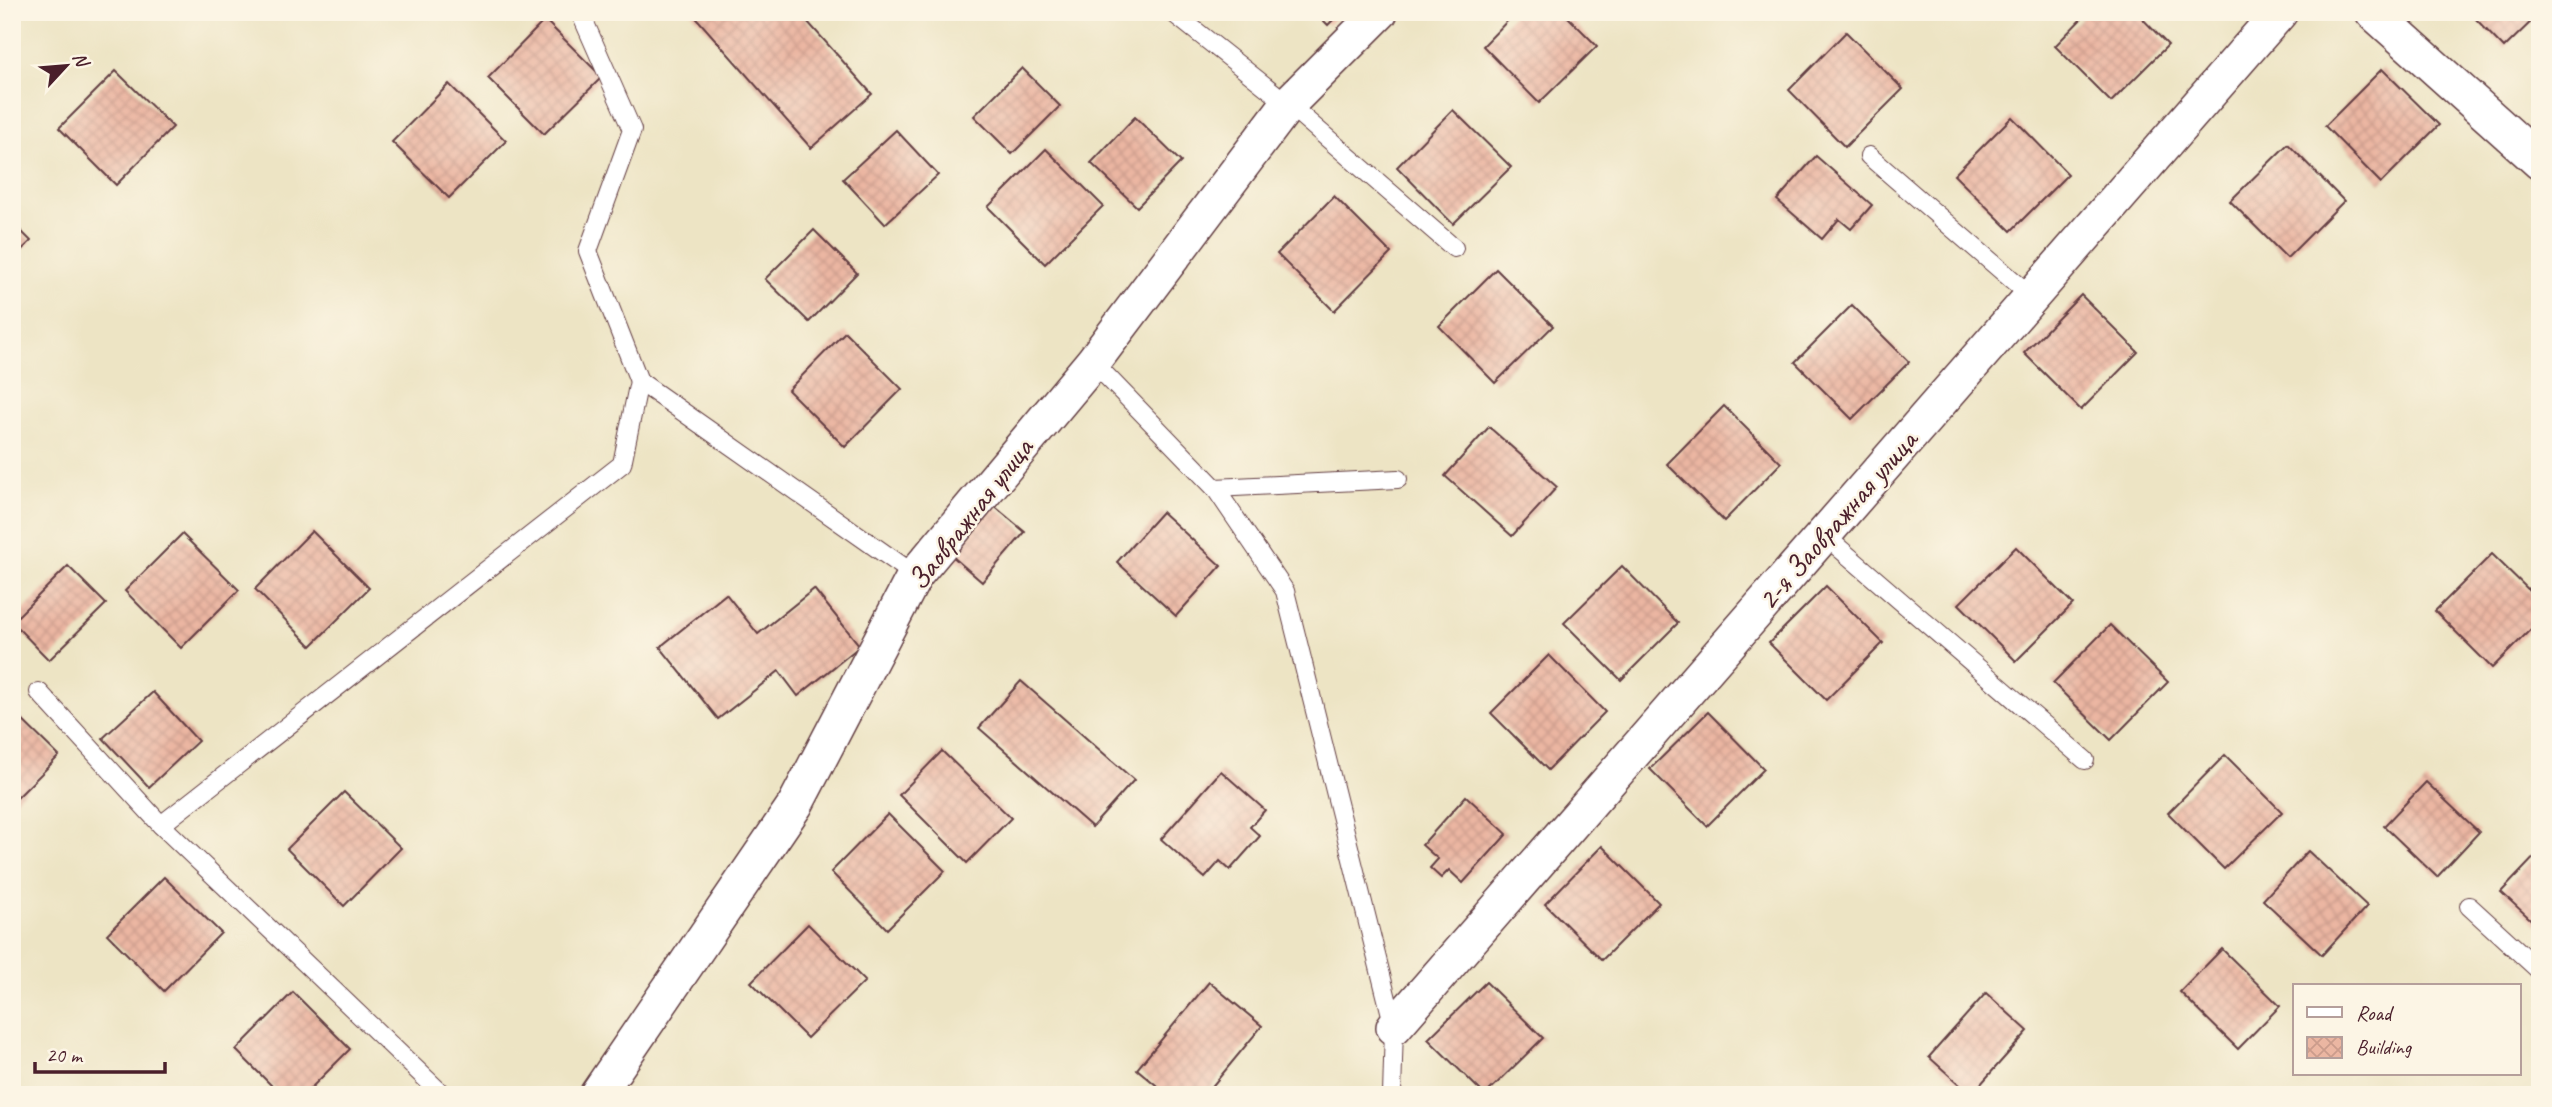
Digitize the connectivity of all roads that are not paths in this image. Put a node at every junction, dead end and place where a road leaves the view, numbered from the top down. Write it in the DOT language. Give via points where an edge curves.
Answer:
graph roads {
  1 [pos="580,12"];
  2 [pos="1172,12"];
  3 [pos="1380,12"];
  4 [pos="2280,12"];
  5 [pos="2373,12"];
  6 [pos="1288,104"];
  7 [pos="1870,156"];
  8 [pos="2540,162"];
  9 [pos="1454,248"];
  10 [pos="2032,297"];
  11 [pos="1093,362"];
  12 [pos="639,381"];
  13 [pos="1398,479"];
  14 [pos="1215,488"];
  15 [pos="1824,535"];
  16 [pos="915,575"];
  17 [pos="39,692"];
  18 [pos="2085,760"];
  19 [pos="161,825"];
  20 [pos="2469,906"];
  21 [pos="2540,971"];
  22 [pos="1394,1027"];
  23 [pos="443,1095"];
  24 [pos="597,1095"];
  25 [pos="1392,1095"];
  1 -- 12 [label="lane" via="632,130 588,251"];
  2 -- 6 [label="lane"];
  3 -- 6 [label="street, Заовражная улица"];
  4 -- 10 [label="street, 2-я Заовражная улица"];
  5 -- 8 [label="street"];
  6 -- 9 [label="lane"];
  6 -- 11 [label="street, Заовражная улица"];
  7 -- 10 [label="lane"];
  10 -- 15 [label="street, 2-я Заовражная улица"];
  11 -- 14 [label="lane"];
  11 -- 16 [label="street, Заовражная улица"];
  12 -- 16 [label="lane"];
  12 -- 19 [label="lane" via="622,464"];
  13 -- 14 [label="lane"];
  14 -- 22 [label="lane" via="1285,591"];
  15 -- 18 [label="lane"];
  15 -- 22 [label="street, 2-я Заовражная улица"];
  16 -- 24 [label="street, Заовражная улица" via="795,805"];
  17 -- 19 [label="lane"];
  19 -- 23 [label="lane"];
  20 -- 21 [label="lane"];
  22 -- 25 [label="lane"];
}
